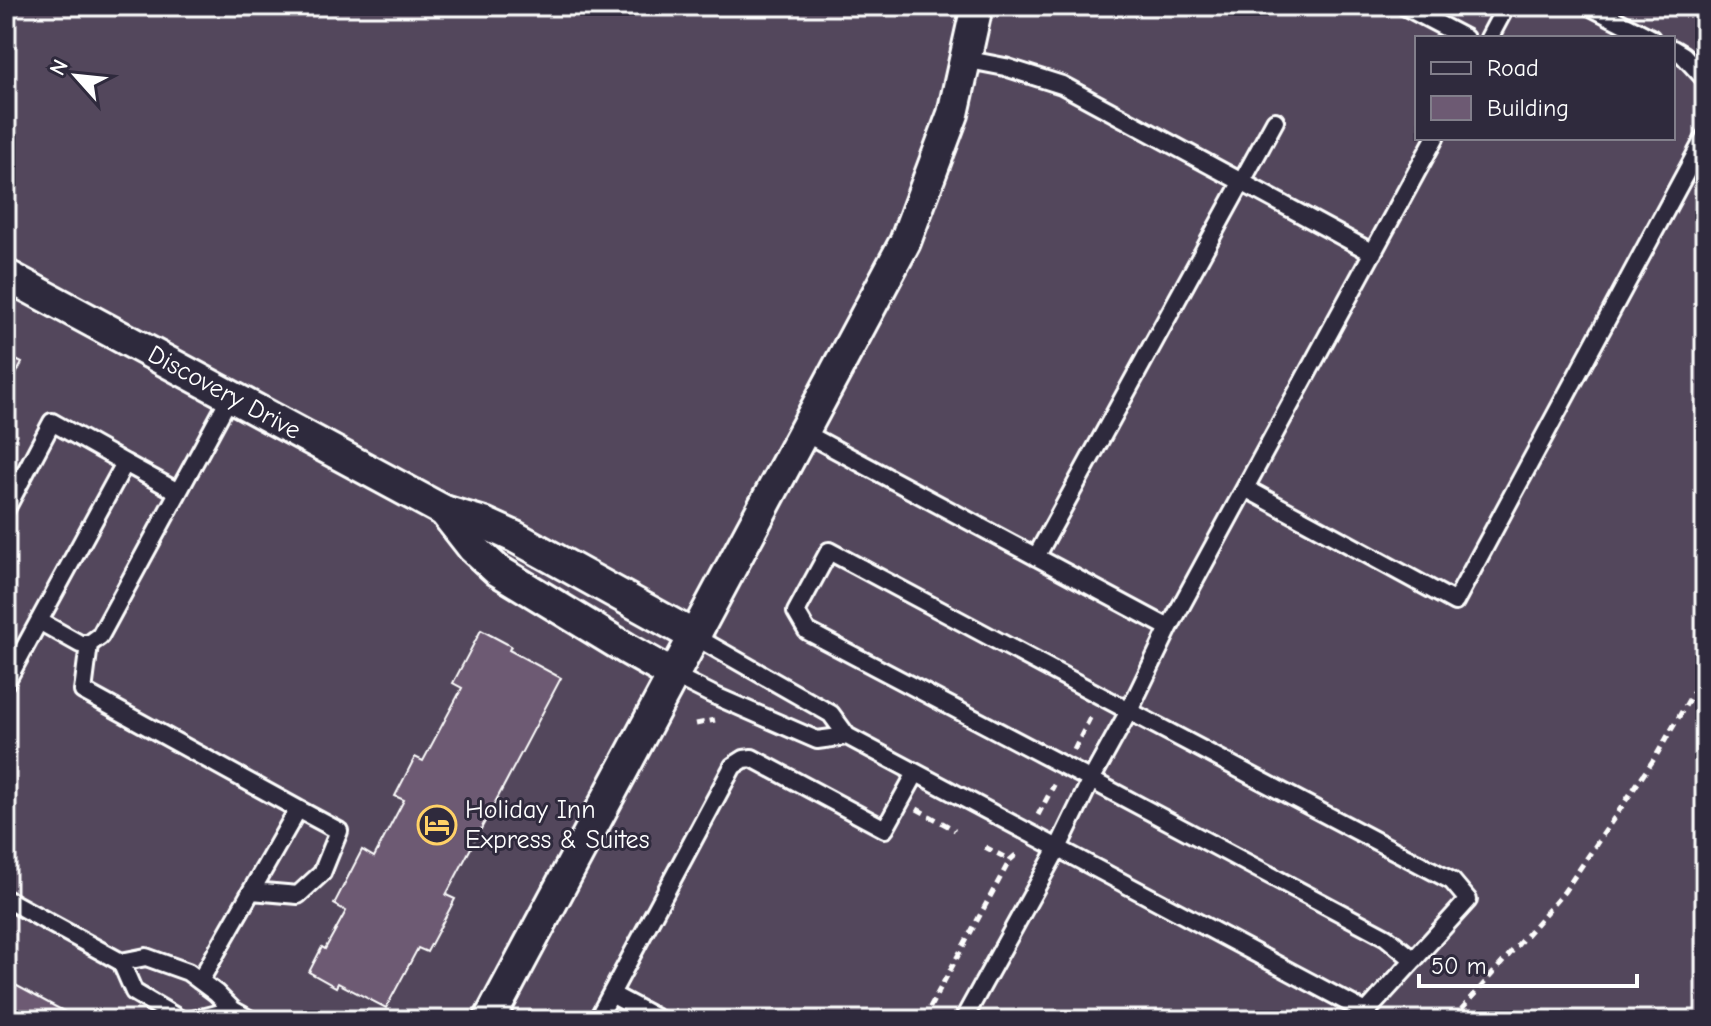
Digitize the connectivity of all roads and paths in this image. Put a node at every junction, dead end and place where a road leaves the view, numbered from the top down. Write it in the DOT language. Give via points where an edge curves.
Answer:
graph roads {
  1 [pos="977,6"];
  2 [pos="1404,6"];
  3 [pos="1506,6"];
  4 [pos="1589,6"];
  5 [pos="1461,36"];
  6 [pos="1490,36"];
  7 [pos="1647,36"];
  8 [pos="1675,50"];
  9 [pos="964,59"];
  10 [pos="1705,79"];
  11 [pos="1275,121"];
  12 [pos="1705,137"];
  13 [pos="1434,140"];
  14 [pos="1241,182"];
  15 [pos="1373,253"];
  16 [pos="6,275"];
  17 [pos="231,395"];
  18 [pos="803,432"];
  19 [pos="125,463"];
  20 [pos="1245,488"];
  21 [pos="178,492"];
  22 [pos="6,509"];
  23 [pos="444,511"];
  24 [pos="1036,557"];
  25 [pos="39,621"];
  26 [pos="1169,628"];
  27 [pos="694,636"];
  28 [pos="89,644"];
  29 [pos="1705,672"];
  30 [pos="673,675"];
  31 [pos="6,682"];
  32 [pos="1129,711"];
  33 [pos="1093,712"];
  34 [pos="847,736"];
  35 [pos="1072,752"];
  36 [pos="916,773"];
  37 [pos="1091,780"];
  38 [pos="1057,781"];
  39 [pos="298,809"];
  40 [pos="916,809"];
  41 [pos="1038,816"];
  42 [pos="955,830"];
  43 [pos="985,847"];
  44 [pos="1058,848"];
  45 [pos="1018,853"];
  46 [pos="1010,860"];
  47 [pos="252,891"];
  48 [pos="6,899"];
  49 [pos="1414,960"];
  50 [pos="121,962"];
  51 [pos="200,981"];
  52 [pos="611,994"];
  53 [pos="233,1010"];
  54 [pos="1362,1016"];
  55 [pos="181,1020"];
  56 [pos="193,1020"];
  57 [pos="251,1020"];
  58 [pos="489,1020"];
  59 [pos="597,1020"];
  60 [pos="660,1020"];
  61 [pos="923,1020"];
  62 [pos="963,1020"];
  63 [pos="1452,1020"];
  1 -- 9 [label="street"];
  2 -- 5 [label="lane"];
  3 -- 6 [label="lane"];
  4 -- 7 [label="lane"];
  8 -- 10 [label="lane"];
  9 -- 14 [label="lane" via="1062,85"];
  9 -- 18 [label="street" via="953,114 905,242"];
  11 -- 14 [label="lane"];
  12 -- 20 [label="lane" via="1455,602"];
  13 -- 15 [label="lane"];
  14 -- 15 [label="lane"];
  14 -- 24 [label="lane"];
  15 -- 20 [label="lane"];
  16 -- 17 [label="street, Discovery Drive"];
  17 -- 21 [label="lane"];
  17 -- 23 [label="street, Discovery Drive"];
  18 -- 24 [label="lane"];
  18 -- 27 [label="street"];
  19 -- 21 [label="lane"];
  19 -- 22 [label="lane" via="52,422"];
  19 -- 25 [label="lane"];
  20 -- 26 [label="lane"];
  21 -- 28 [label="lane" via="100,636"];
  23 -- 27 [label="street, Discovery Drive" via="515,537"];
  23 -- 30 [label="street, Discovery Drive" via="497,570"];
  24 -- 26 [label="lane"];
  25 -- 28 [label="lane"];
  25 -- 31 [label="lane"];
  26 -- 32 [label="lane"];
  27 -- 30 [label="street"];
  27 -- 34 [label="lane" via="831,714"];
  28 -- 39 [label="lane" via="83,691"];
  29 -- 63 [label="path" via="1656,756 1564,892"];
  30 -- 34 [label="lane" via="817,740"];
  30 -- 58 [label="street"];
  32 -- 37 [label="lane"];
  32 -- 37 [label="lane" via="829,551 796,612 807,631"];
  32 -- 49 [label="lane" via="1452,881 1468,900"];
  33 -- 35 [label="path"];
  34 -- 36 [label="lane"];
  36 -- 44 [label="lane"];
  36 -- 52 [label="lane" via="885,829 752,758 733,766"];
  37 -- 44 [label="lane"];
  37 -- 49 [label="lane" via="1386,937"];
  38 -- 41 [label="path"];
  39 -- 47 [label="lane"];
  39 -- 47 [label="lane" via="339,831 322,873 298,895"];
  40 -- 42 [label="path"];
  43 -- 46 [label="path"];
  44 -- 54 [label="lane"];
  44 -- 62 [label="lane"];
  45 -- 46 [label="path"];
  46 -- 61 [label="path"];
  47 -- 51 [label="lane"];
  48 -- 50 [label="lane"];
  49 -- 54 [label="lane"];
  50 -- 51 [label="lane" via="146,957"];
  50 -- 55 [label="lane" via="134,992"];
  51 -- 53 [label="lane"];
  52 -- 59 [label="lane"];
  52 -- 60 [label="lane"];
  53 -- 56 [label="lane"];
  53 -- 57 [label="lane"];
}
